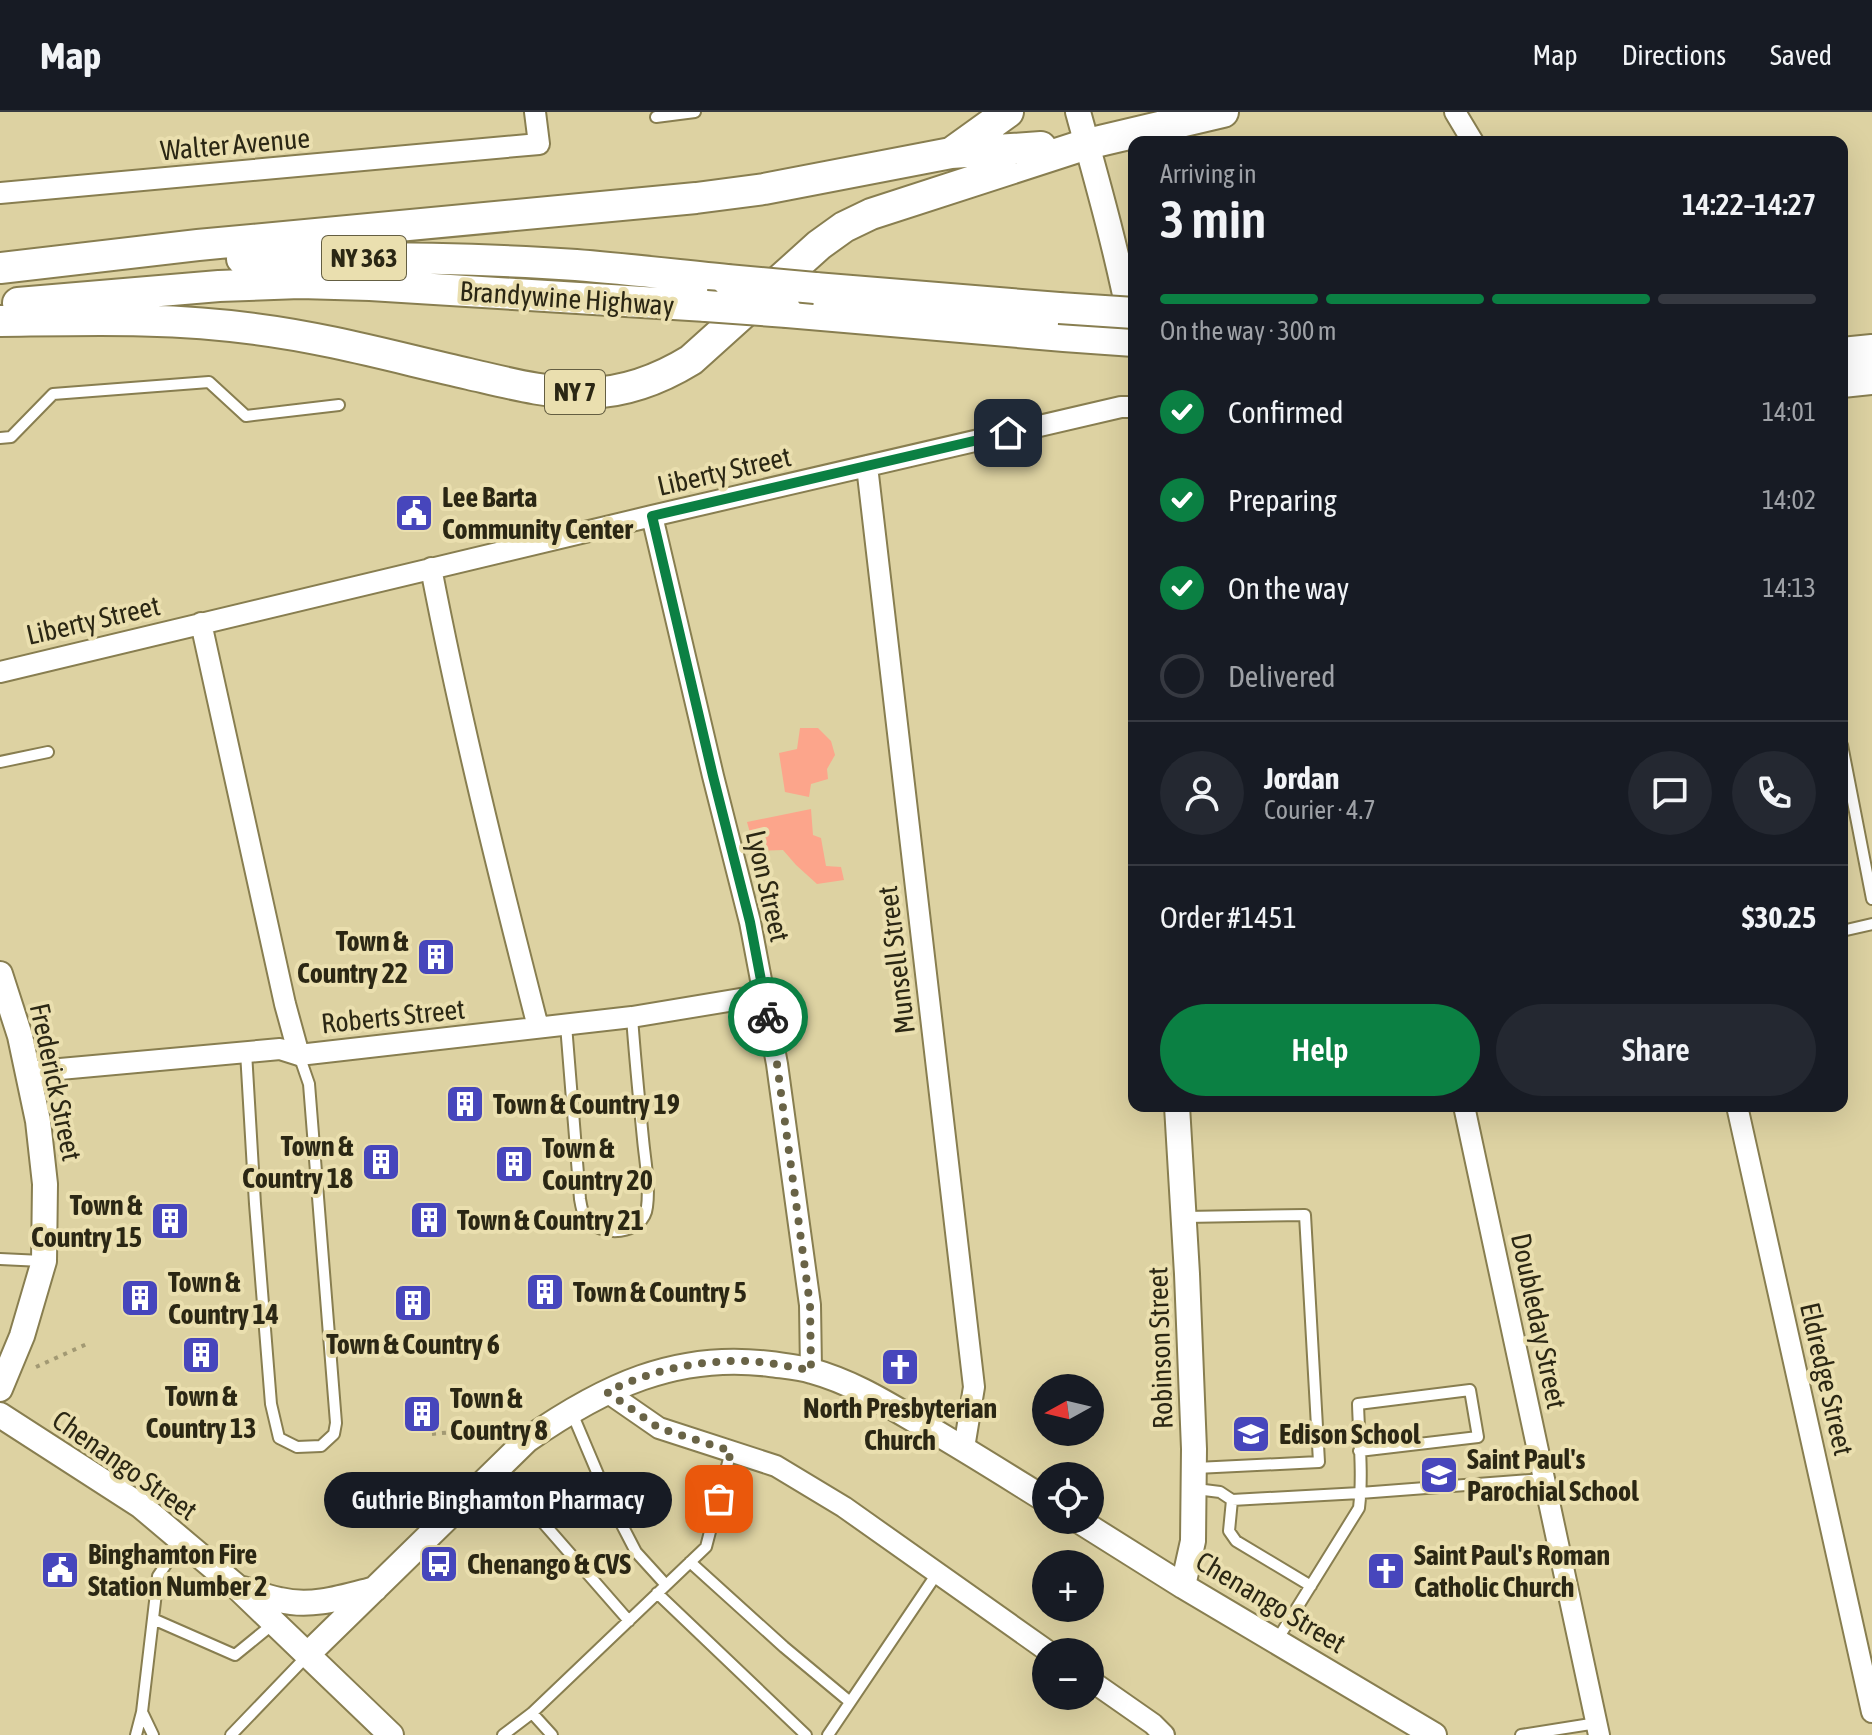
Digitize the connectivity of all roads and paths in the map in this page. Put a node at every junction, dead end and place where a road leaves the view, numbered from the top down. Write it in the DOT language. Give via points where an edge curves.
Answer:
graph roads {
  1 [pos="535,112"];
  2 [pos="695,112"];
  3 [pos="1008,112"];
  4 [pos="1078,112"];
  5 [pos="1223,112"];
  6 [pos="1455,112"];
  7 [pos="656,117"];
  8 [pos="1469,136"];
  9 [pos="1087,144"];
  10 [pos="951,153"];
  11 [pos="0,193"];
  12 [pos="0,270"];
  13 [pos="0,305"];
  14 [pos="1128,309"];
  15 [pos="1128,314"];
  16 [pos="0,321"];
  17 [pos="1062,322"];
  18 [pos="1128,338"];
  19 [pos="1872,350"];
  20 [pos="1848,352"];
  21 [pos="1872,379"];
  22 [pos="1848,381"];
  23 [pos="339,405"];
  24 [pos="1128,407"];
  25 [pos="0,438"];
  26 [pos="867,466"];
  27 [pos="652,516"];
  28 [pos="431,568"];
  29 [pos="201,623"];
  30 [pos="0,672"];
  31 [pos="48,752"];
  32 [pos="0,762"];
  33 [pos="1848,776"];
  34 [pos="1872,899"];
  35 [pos="1872,924"];
  36 [pos="1848,930"];
  37 [pos="0,974"];
  38 [pos="764,995"];
  39 [pos="632,1017"];
  40 [pos="566,1025"];
  41 [pos="538,1027"];
  42 [pos="246,1052"];
  43 [pos="299,1055"];
  44 [pos="27,1072"];
  45 [pos="1177,1112"];
  46 [pos="1465,1112"];
  47 [pos="1738,1112"];
  48 [pos="1183,1217"];
  49 [pos="0,1259"];
  50 [pos="44,1261"];
  51 [pos="89,1343"];
  52 [pos="36,1367"];
  53 [pos="811,1370"];
  54 [pos="0,1389"];
  55 [pos="607,1392"];
  56 [pos="571,1411"];
  57 [pos="0,1415"];
  58 [pos="496,1428"];
  59 [pos="432,1434"];
  60 [pos="964,1448"];
  61 [pos="731,1451"];
  62 [pos="1359,1451"];
  63 [pos="497,1470"];
  64 [pos="1194,1479"];
  65 [pos="1544,1479"];
  66 [pos="1032,1491"];
  67 [pos="1360,1493"];
  68 [pos="1232,1500"];
  69 [pos="1100,1534"];
  70 [pos="182,1541"];
  71 [pos="690,1562"];
  72 [pos="938,1572"];
  73 [pos="666,1585"];
  74 [pos="1183,1586"];
  75 [pos="1311,1586"];
  76 [pos="237,1587"];
  77 [pos="377,1588"];
  78 [pos="657,1593"];
  79 [pos="153,1619"];
  80 [pos="629,1621"];
  81 [pos="274,1622"];
  82 [pos="1032,1640"];
  83 [pos="1277,1640"];
  84 [pos="308,1654"];
  85 [pos="1104,1690"];
  86 [pos="850,1702"];
  87 [pos="142,1712"];
  88 [pos="1872,1712"];
  89 [pos="532,1713"];
  90 [pos="1598,1729"];
  91 [pos="1557,1732"];
  92 [pos="136,1735"];
  93 [pos="153,1735"];
  94 [pos="231,1735"];
  95 [pos="391,1735"];
  96 [pos="503,1735"];
  97 [pos="552,1735"];
  98 [pos="806,1735"];
  99 [pos="828,1735"];
  100 [pos="1164,1735"];
  101 [pos="1434,1735"];
  102 [pos="1521,1735"];
  1 -- 11 [label="street, Walter Avenue" via="539,144"];
  2 -- 7 [label="lane"];
  3 -- 10 [label="main road"];
  4 -- 9 [label="street"];
  5 -- 9 [label="main road, NY 7"];
  6 -- 8 [label="street"];
  9 -- 10 [label="main road, NY 7"];
  9 -- 14 [label="street"];
  9 -- 16 [label="main road, NY 7" via="844,227 691,360 642,384 615,390 535,389 253,329 134,319"];
  10 -- 12 [label="main road, NY 7" via="696,198"];
  12 -- 17 [label="main road, Brandywine Highway / NY 363, bridge" via="319,257 575,265 815,288"];
  13 -- 17 [label="main road, Brandywine Highway / NY 363, bridge" via="300,283 787,312"];
  15 -- 17 [label="main road, Brandywine Highway / NY 363, bridge"];
  17 -- 18 [label="main road, Brandywine Highway / NY 363"];
  19 -- 20 [label="main road"];
  21 -- 22 [label="main road"];
  23 -- 25 [label="lane" via="246,416 209,382 53,394 11,437"];
  24 -- 26 [label="street, Liberty Street"];
  26 -- 27 [label="street, Liberty Street"];
  26 -- 60 [label="street, Munsell Street" via="974,1387"];
  27 -- 28 [label="street, Liberty Street"];
  27 -- 38 [label="street, Lyon Street"];
  28 -- 29 [label="street, Liberty Street"];
  28 -- 41 [label="street" via="453,680"];
  29 -- 30 [label="street, Liberty Street"];
  29 -- 43 [label="street"];
  31 -- 32 [label="lane"];
  33 -- 34 [label="lane"];
  35 -- 36 [label="lane"];
  37 -- 44 [label="street, Frederick Street"];
  38 -- 39 [label="street, Roberts Street"];
  38 -- 53 [label="street, Lyon Street" via="810,1305"];
  39 -- 40 [label="street, Roberts Street"];
  39 -- 40 [label="lane" via="647,1207 638,1225 614,1231 592,1224 580,1199"];
  40 -- 41 [label="street, Roberts Street"];
  41 -- 43 [label="street, Roberts Street"];
  42 -- 43 [label="street, Roberts Street" via="280,1049"];
  42 -- 43 [label="lane" via="271,1404 279,1438 297,1447 321,1446 334,1434 336,1423 309,1084"];
  42 -- 44 [label="street, Roberts Street"];
  44 -- 50 [label="street, Frederick Street" via="45,1184"];
  45 -- 48 [label="street, Robinson Street"];
  46 -- 65 [label="street, Doubleday Street"];
  47 -- 88 [label="street, Eldredge Street"];
  48 -- 64 [label="street, Robinson Street"];
  48 -- 64 [label="lane" via="1305,1215 1319,1462"];
  49 -- 50 [label="lane"];
  50 -- 54 [label="street, Frederick Street"];
  51 -- 52 [label="path"];
  53 -- 55 [label="street" via="749,1361 703,1363 666,1369"];
  53 -- 60 [label="street" via="844,1381"];
  55 -- 56 [label="street"];
  55 -- 61 [label="street" via="659,1428"];
  56 -- 63 [label="street" via="527,1440"];
  56 -- 73 [label="lane" via="636,1552"];
  57 -- 70 [label="street, Chenango Street" via="141,1506"];
  58 -- 59 [label="path"];
  60 -- 66 [label="street"];
  61 -- 71 [label="lane" via="706,1547"];
  61 -- 72 [label="street" via="776,1466"];
  62 -- 62 [label="lane" via="1358,1404 1470,1390 1478,1437"];
  62 -- 67 [label="lane"];
  63 -- 77 [label="street"];
  63 -- 80 [label="lane"];
  64 -- 68 [label="lane"];
  64 -- 74 [label="street, Robinson Street" via="1193,1541"];
  65 -- 67 [label="lane"];
  65 -- 90 [label="street, Doubleday Street"];
  67 -- 68 [label="lane"];
  67 -- 75 [label="lane" via="1359,1508"];
  68 -- 75 [label="lane" via="1229,1531 1236,1541"];
  69 -- 74 [label="street, Chenango Street"];
  70 -- 76 [label="street, Chenango Street"];
  70 -- 79 [label="lane" via="158,1576"];
  71 -- 73 [label="lane"];
  71 -- 86 [label="lane"];
  72 -- 82 [label="street"];
  72 -- 86 [label="lane"];
  73 -- 78 [label="lane"];
  74 -- 83 [label="street, Chenango Street"];
  75 -- 83 [label="lane"];
  76 -- 77 [label="street" via="304,1603"];
  76 -- 81 [label="street, Chenango Street"];
  77 -- 84 [label="street"];
  78 -- 80 [label="lane"];
  78 -- 98 [label="lane"];
  79 -- 81 [label="lane" via="235,1655"];
  79 -- 87 [label="lane"];
  80 -- 89 [label="lane"];
  81 -- 84 [label="street, Chenango Street"];
  83 -- 101 [label="street, Chenango Street"];
  84 -- 94 [label="lane"];
  84 -- 95 [label="street, Chenango Street"];
  85 -- 100 [label="street"];
  86 -- 99 [label="lane"];
  87 -- 92 [label="lane"];
  87 -- 93 [label="lane"];
  89 -- 96 [label="lane"];
  89 -- 97 [label="lane"];
  90 -- 91 [label="lane"];
  91 -- 102 [label="lane"];
}
